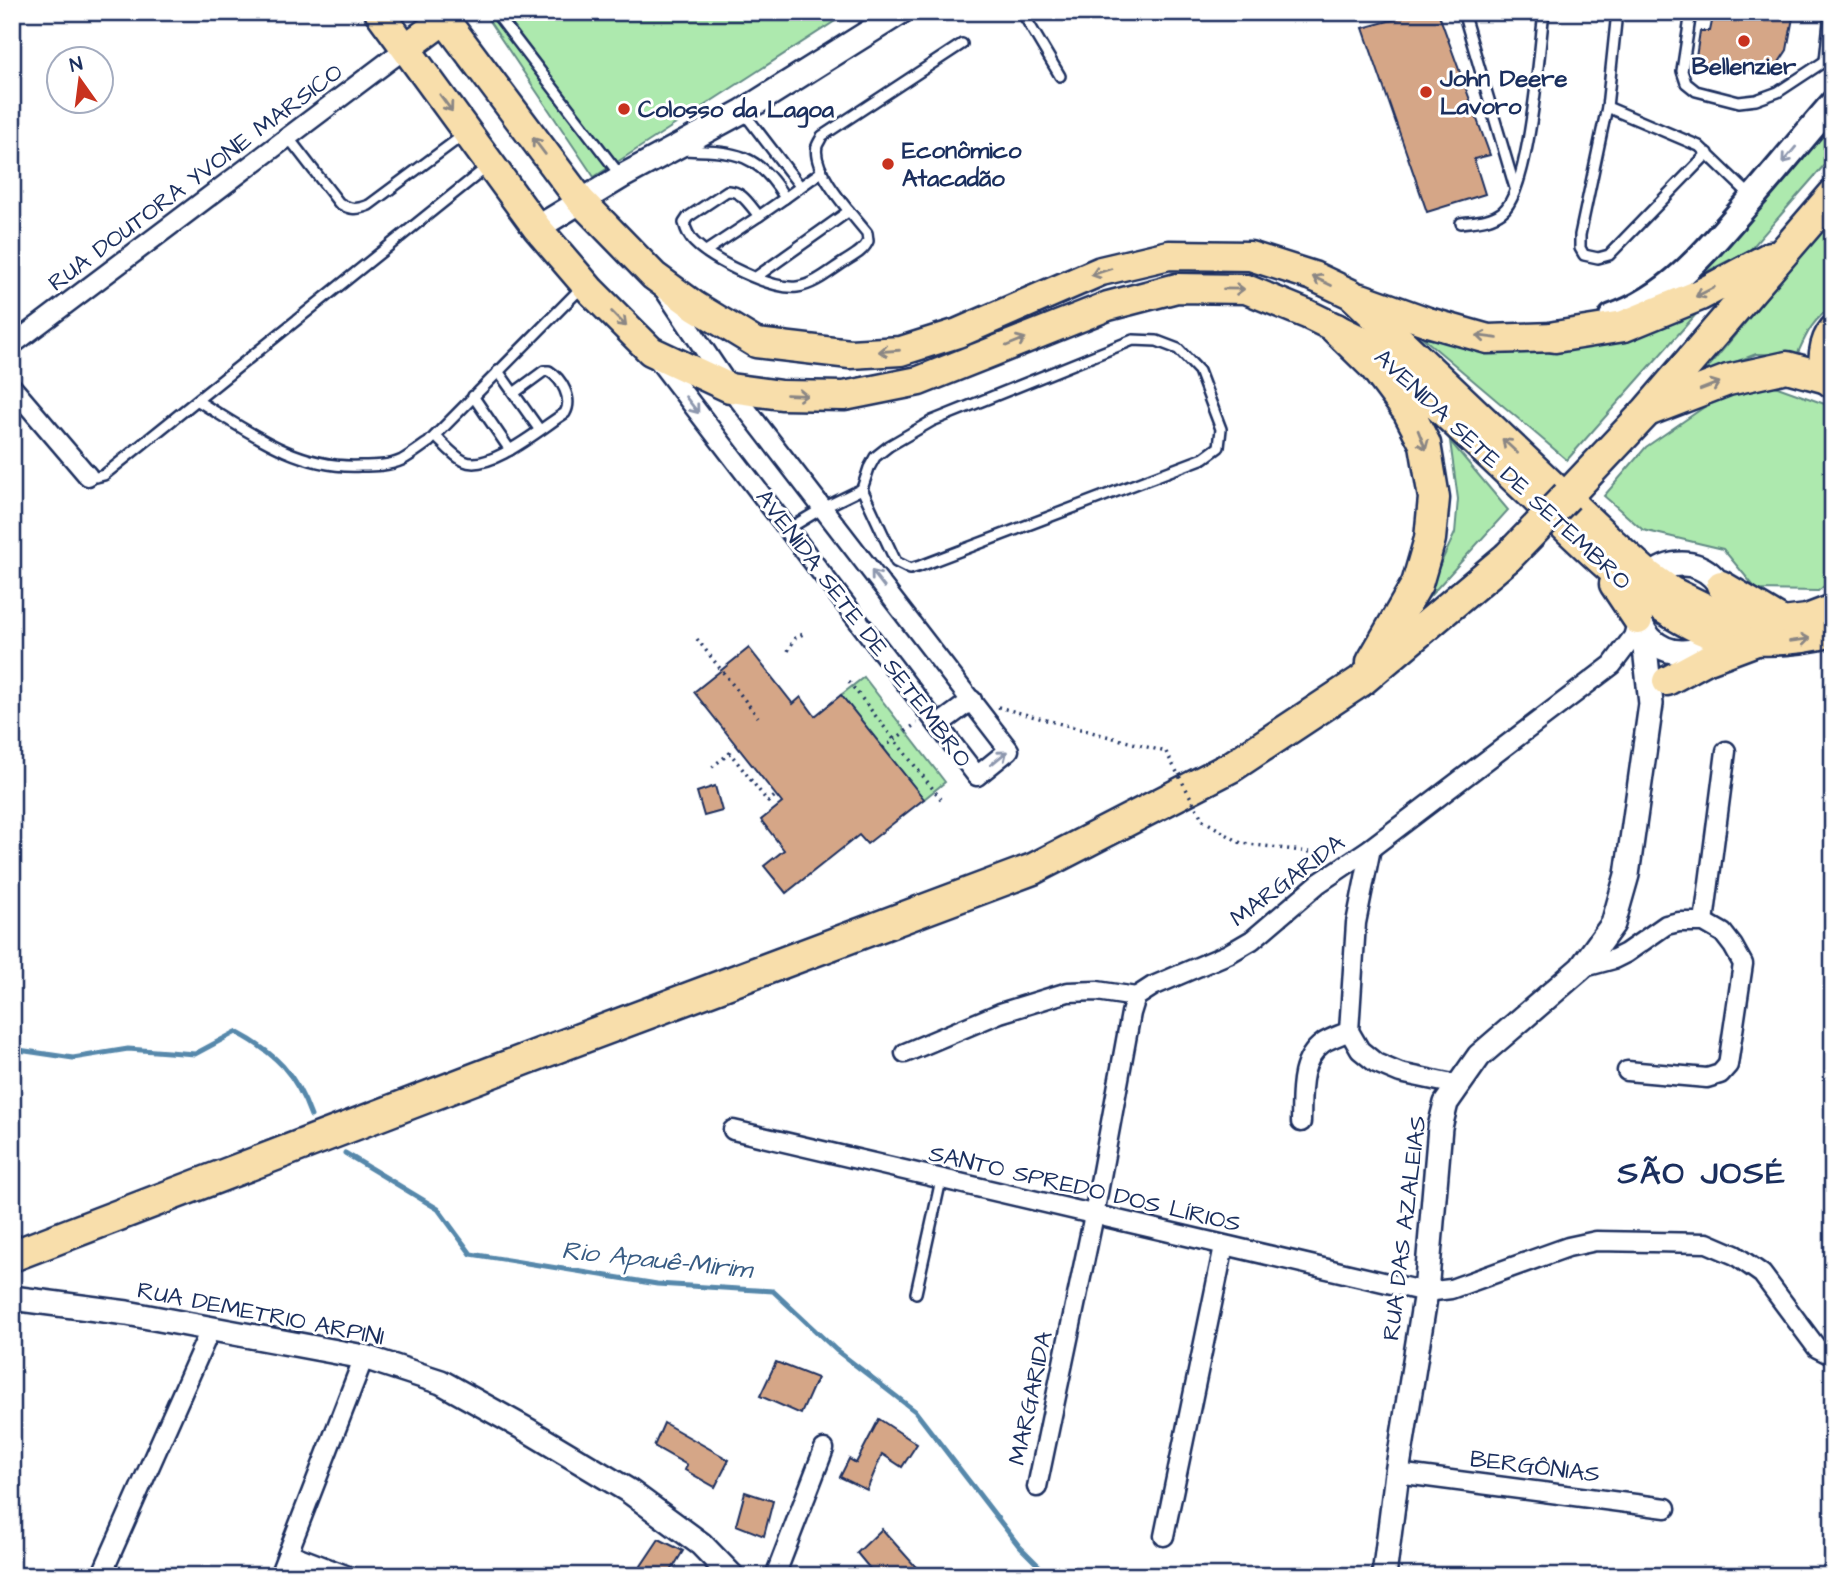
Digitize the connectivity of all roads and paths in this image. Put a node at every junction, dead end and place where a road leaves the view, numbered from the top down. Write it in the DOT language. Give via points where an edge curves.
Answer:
graph roads {
  1 [pos="379,12"];
  2 [pos="495,12"];
  3 [pos="901,12"];
  4 [pos="1022,12"];
  5 [pos="1463,12"];
  6 [pos="1544,12"];
  7 [pos="1617,12"];
  8 [pos="1691,12"];
  9 [pos="1830,12"];
  10 [pos="442,16"];
  11 [pos="962,44"];
  12 [pos="406,48"];
  13 [pos="1825,61"];
  14 [pos="1833,69"];
  15 [pos="1060,76"];
  16 [pos="1833,103"];
  17 [pos="1607,107"];
  18 [pos="743,111"];
  19 [pos="468,132"];
  20 [pos="288,137"];
  21 [pos="674,149"];
  22 [pos="1708,153"];
  23 [pos="491,164"];
  24 [pos="821,172"];
  25 [pos="621,177"];
  26 [pos="800,186"];
  27 [pos="1516,191"];
  28 [pos="1833,195"];
  29 [pos="1752,197"];
  30 [pos="785,198"];
  31 [pos="580,200"];
  32 [pos="849,211"];
  33 [pos="759,216"];
  34 [pos="1461,223"];
  35 [pos="537,228"];
  36 [pos="1787,248"];
  37 [pos="706,251"];
  38 [pos="654,276"];
  39 [pos="756,277"];
  40 [pos="585,284"];
  41 [pos="1351,294"];
  42 [pos="1336,329"];
  43 [pos="1833,330"];
  44 [pos="1555,337"];
  45 [pos="12,345"];
  46 [pos="651,351"];
  47 [pos="498,371"];
  48 [pos="1828,381"];
  49 [pos="12,387"];
  50 [pos="730,388"];
  51 [pos="514,393"];
  52 [pos="474,396"];
  53 [pos="198,401"];
  54 [pos="1647,411"];
  55 [pos="539,429"];
  56 [pos="435,436"];
  57 [pos="510,450"];
  58 [pos="88,476"];
  59 [pos="862,489"];
  60 [pos="823,508"];
  61 [pos="789,529"];
  62 [pos="1721,585"];
  63 [pos="1648,597"];
  64 [pos="1833,609"];
  65 [pos="1783,622"];
  66 [pos="1722,627"];
  67 [pos="1833,632"];
  68 [pos="805,633"];
  69 [pos="696,639"];
  70 [pos="1759,640"];
  71 [pos="788,652"];
  72 [pos="1689,652"];
  73 [pos="1361,681"];
  74 [pos="1667,681"];
  75 [pos="849,682"];
  76 [pos="972,700"];
  77 [pos="1651,704"];
  78 [pos="758,717"];
  79 [pos="934,719"];
  80 [pos="894,740"];
  81 [pos="883,748"];
  82 [pos="1726,751"];
  83 [pos="712,767"];
  84 [pos="776,795"];
  85 [pos="944,803"];
  86 [pos="1371,848"];
  87 [pos="1344,864"];
  88 [pos="1704,922"];
  89 [pos="1581,968"];
  90 [pos="1136,996"];
  91 [pos="1349,1031"];
  92 [pos="905,1053"];
  93 [pos="1627,1071"];
  94 [pos="1457,1085"];
  95 [pos="1301,1122"];
  96 [pos="733,1130"];
  97 [pos="940,1180"];
  98 [pos="1094,1215"];
  99 [pos="1224,1246"];
  100 [pos="12,1256"];
  101 [pos="1426,1292"];
  102 [pos="916,1293"];
  103 [pos="12,1298"];
  104 [pos="211,1328"];
  105 [pos="1833,1356"];
  106 [pos="364,1357"];
  107 [pos="824,1449"];
  108 [pos="1397,1473"];
  109 [pos="1037,1487"];
  110 [pos="1666,1508"];
  111 [pos="1164,1536"];
  112 [pos="288,1553"];
  113 [pos="101,1576"];
  114 [pos="279,1576"];
  115 [pos="348,1576"];
  116 [pos="732,1576"];
  117 [pos="775,1576"];
  118 [pos="1384,1576"];
  1 -- 12 [label="main road, AVENIDA SETE DE SETEMBRO"];
  2 -- 25 [label="lane"];
  3 -- 18 [label="street"];
  4 -- 15 [label="lane"];
  5 -- 27 [label="lane"];
  6 -- 27 [label="lane" via="1526,150"];
  7 -- 17 [label="lane"];
  8 -- 13 [label="lane" via="1682,71 1686,83 1696,91 1739,102 1756,100 1778,92"];
  9 -- 13 [label="lane"];
  10 -- 12 [label="main road"];
  31 -- 10 [label="main road, AVENIDA SETE DE SETEMBRO, one-way"];
  11 -- 24 [label="lane" via="822,136 817,145"];
  12 -- 19 [label="main road, AVENIDA SETE DE SETEMBRO, one-way"];
  12 -- 20 [label="street, RUA DOUTORA YVONE MARSICO"];
  13 -- 14 [label="lane"];
  16 -- 29 [label="main road, one-way"];
  17 -- 22 [label="lane" via="1689,140"];
  17 -- 22 [label="lane" via="1580,235 1584,255 1609,255"];
  18 -- 21 [label="street"];
  18 -- 26 [label="lane"];
  19 -- 20 [label="lane" via="357,210 339,202"];
  19 -- 23 [label="main road, AVENIDA SETE DE SETEMBRO"];
  20 -- 45 [label="street, RUA DOUTORA YVONE MARSICO"];
  21 -- 25 [label="street"];
  21 -- 30 [label="lane" via="747,158 768,172"];
  22 -- 29 [label="lane"];
  23 -- 35 [label="main road, AVENIDA SETE DE SETEMBRO"];
  23 -- 53 [label="lane"];
  24 -- 26 [label="lane"];
  24 -- 32 [label="lane"];
  25 -- 31 [label="street"];
  26 -- 30 [label="lane"];
  27 -- 34 [label="lane" via="1504,211 1487,220"];
  28 -- 36 [label="highway"];
  29 -- 44 [label="main road" via="1707,251 1667,288 1626,312"];
  30 -- 33 [label="lane"];
  31 -- 35 [label="street"];
  31 -- 38 [label="main road, AVENIDA SETE DE SETEMBRO"];
  32 -- 39 [label="lane"];
  32 -- 39 [label="lane" via="867,233 862,250 796,288"];
  33 -- 37 [label="lane"];
  33 -- 37 [label="lane" via="740,194 727,191 684,223 694,242"];
  35 -- 40 [label="main road, AVENIDA SETE DE SETEMBRO"];
  36 -- 44 [label="highway, one-way" via="1700,295 1624,327"];
  36 -- 54 [label="highway"];
  37 -- 39 [label="lane"];
  41 -- 38 [label="main road, AVENIDA SETE DE SETEMBRO, one-way" via="1314,276 1250,256 1169,255 1101,271 958,333 901,351 850,354 756,343"];
  38 -- 50 [label="street, AVENIDA SETE DE SETEMBRO"];
  40 -- 46 [label="main road, AVENIDA SETE DE SETEMBRO, one-way"];
  40 -- 47 [label="lane"];
  44 -- 41 [label="main road, AVENIDA SETE DE SETEMBRO, one-way" via="1488,340"];
  63 -- 41 [label="main road, AVENIDA SETE DE SETEMBRO, one-way" via="1628,556"];
  50 -- 42 [label="main road, AVENIDA SETE DE SETEMBRO, one-way" via="844,397 919,381 1108,306 1177,288 1247,289"];
  42 -- 63 [label="main road, AVENIDA SETE DE SETEMBRO" via="1364,342 1394,366 1600,560"];
  42 -- 73 [label="highway, one-way" via="1375,367 1408,411 1425,444 1434,498 1430,539 1417,584"];
  43 -- 48 [label="main road" via="1823,352"];
  46 -- 50 [label="main road, AVENIDA SETE DE SETEMBRO"];
  46 -- 61 [label="street, AVENIDA SETE DE SETEMBRO, one-way"];
  47 -- 51 [label="lane"];
  47 -- 52 [label="lane"];
  54 -- 48 [label="highway, one-way" via="1728,380 1787,367"];
  49 -- 58 [label="street"];
  50 -- 60 [label="street, AVENIDA SETE DE SETEMBRO"];
  51 -- 55 [label="lane"];
  51 -- 55 [label="lane" via="544,371 555,374 569,405 565,413"];
  52 -- 56 [label="lane"];
  52 -- 57 [label="lane"];
  53 -- 56 [label="lane" via="266,443 310,462 342,467 401,460"];
  53 -- 58 [label="lane" via="104,475"];
  54 -- 73 [label="highway, bridge" via="1508,557"];
  55 -- 57 [label="lane"];
  56 -- 57 [label="lane" via="471,463"];
  59 -- 59 [label="lane" via="875,457 932,421 1133,340 1157,341 1185,356 1199,371 1221,429 1219,447 1204,458 910,569 896,562"];
  59 -- 60 [label="lane"];
  60 -- 61 [label="lane"];
  76 -- 60 [label="street, AVENIDA SETE DE SETEMBRO, one-way"];
  61 -- 79 [label="street, AVENIDA SETE DE SETEMBRO"];
  62 -- 63 [label="street" via="1696,565 1679,563"];
  62 -- 65 [label="main road"];
  62 -- 66 [label="street" via="1726,601"];
  63 -- 66 [label="main road, AVENIDA SETE DE SETEMBRO" via="1671,591"];
  63 -- 72 [label="street" via="1648,638 1664,649"];
  63 -- 77 [label="street, RUA DAS AZALEIAS"];
  63 -- 86 [label="street, MARGARIDA" via="1633,637 1612,665"];
  64 -- 65 [label="main road, AVENIDA SETE DE SETEMBRO"];
  65 -- 66 [label="main road, AVENIDA SETE DE SETEMBRO"];
  66 -- 70 [label="main road, AVENIDA SETE DE SETEMBRO"];
  66 -- 72 [label="street" via="1703,648"];
  70 -- 67 [label="main road, AVENIDA SETE DE SETEMBRO, one-way" via="1784,642"];
  68 -- 71 [label="path" via="794,638"];
  69 -- 78 [label="path"];
  70 -- 74 [label="main road"];
  72 -- 74 [label="street, RUA DAS AZALEIAS"];
  73 -- 100 [label="highway" via="1231,767 1033,869"];
  74 -- 77 [label="street, RUA DAS AZALEIAS"];
  75 -- 80 [label="path"];
  76 -- 79 [label="street"];
  79 -- 76 [label="street, AVENIDA SETE DE SETEMBRO, one-way" via="977,776 1009,750"];
  76 -- 87 [label="path, bridge" via="1166,752 1203,820 1241,843 1317,853"];
  77 -- 89 [label="street, RUA DAS AZALEIAS" via="1621,899 1613,924"];
  79 -- 80 [label="path"];
  80 -- 81 [label="path"];
  80 -- 85 [label="path"];
  82 -- 88 [label="street"];
  83 -- 84 [label="path" via="730,753 768,802"];
  86 -- 87 [label="street, MARGARIDA"];
  86 -- 91 [label="street" via="1356,923"];
  87 -- 90 [label="street, MARGARIDA" via="1252,940"];
  88 -- 89 [label="street" via="1666,925 1626,953"];
  88 -- 93 [label="street" via="1723,933 1743,964 1728,1065 1707,1078"];
  89 -- 94 [label="street, RUA DAS AZALEIAS" via="1479,1056"];
  90 -- 92 [label="street" via="1068,992 1000,1013"];
  90 -- 98 [label="street, MARGARIDA"];
  91 -- 94 [label="street" via="1360,1050 1376,1063"];
  91 -- 95 [label="street" via="1323,1043 1311,1056 1302,1078"];
  94 -- 101 [label="street, RUA DAS AZALEIAS" via="1446,1102 1440,1127"];
  96 -- 97 [label="street, SANTO SPREDO DOS LÍRIOS"];
  97 -- 98 [label="street, SANTO SPREDO DOS LÍRIOS"];
  97 -- 102 [label="lane"];
  98 -- 99 [label="street, SANTO SPREDO DOS LÍRIOS"];
  98 -- 109 [label="street, MARGARIDA"];
  99 -- 101 [label="street, SANTO SPREDO DOS LÍRIOS"];
  99 -- 111 [label="street"];
  101 -- 105 [label="street" via="1451,1289 1596,1241 1707,1243 1762,1274 1817,1348"];
  101 -- 108 [label="street, RUA DAS AZALEIAS"];
  103 -- 104 [label="street, RUA DEMETRIO ARPINI"];
  104 -- 106 [label="street, RUA DEMETRIO ARPINI"];
  104 -- 113 [label="street"];
  106 -- 112 [label="street"];
  106 -- 116 [label="street, RUA DEMETRIO ARPINI" via="441,1382 530,1431 629,1491 701,1544"];
  107 -- 117 [label="street"];
  108 -- 110 [label="street, BERGÔNIAS"];
  108 -- 118 [label="street, RUA DAS AZALEIAS"];
  112 -- 114 [label="street"];
  112 -- 115 [label="street"];
}
